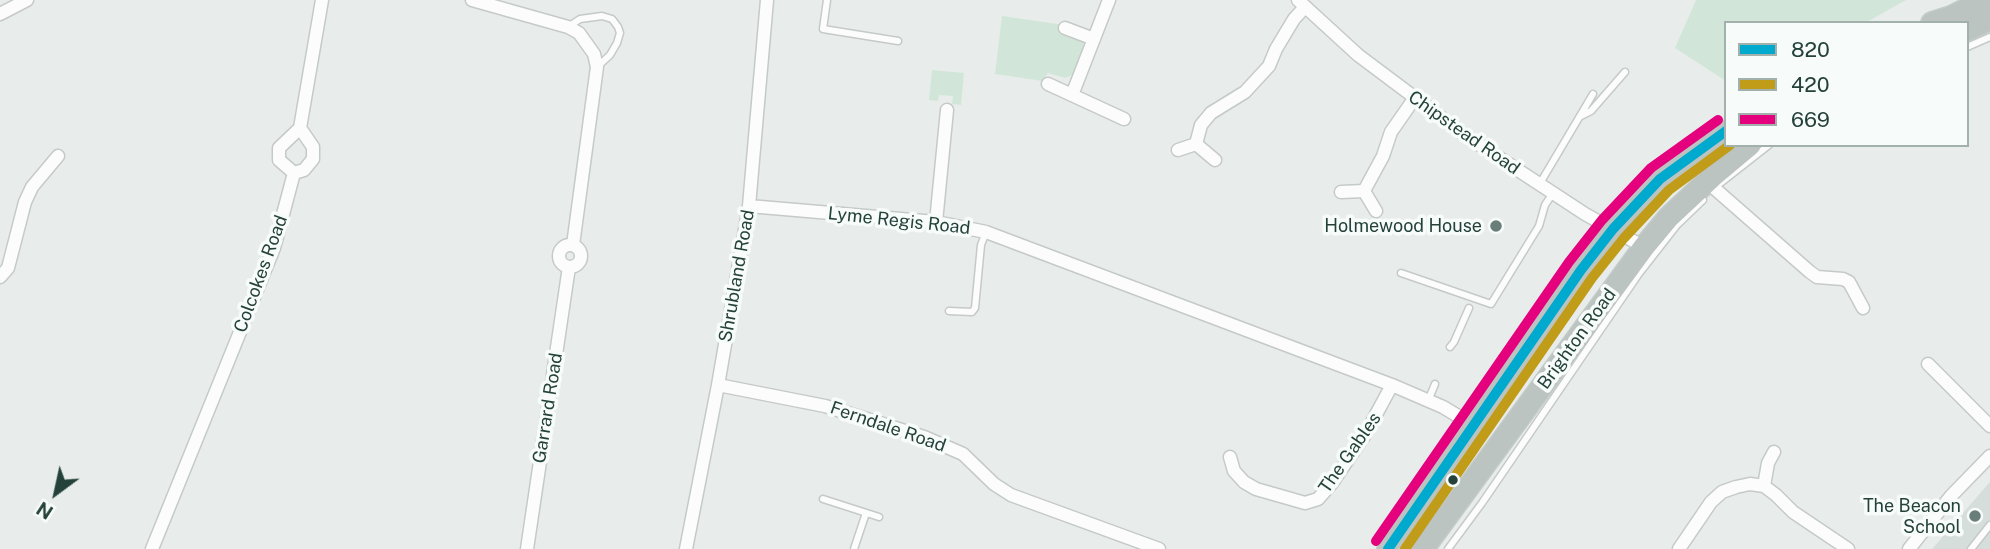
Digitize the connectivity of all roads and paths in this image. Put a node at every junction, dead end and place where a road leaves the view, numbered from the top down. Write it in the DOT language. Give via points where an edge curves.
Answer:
graph roads {
  1 [pos="27,0"];
  2 [pos="322,0"];
  3 [pos="472,0"];
  4 [pos="767,0"];
  5 [pos="827,0"];
  6 [pos="1109,0"];
  7 [pos="1959,0"];
  8 [pos="1985,0"];
  9 [pos="1301,3"];
  10 [pos="0,14"];
  11 [pos="1990,19"];
  12 [pos="1920,21"];
  13 [pos="1938,21"];
  14 [pos="568,27"];
  15 [pos="1065,28"];
  16 [pos="1969,29"];
  17 [pos="1990,37"];
  18 [pos="1094,38"];
  19 [pos="898,41"];
  20 [pos="1969,46"];
  21 [pos="597,67"];
  22 [pos="1625,72"];
  23 [pos="1048,84"];
  24 [pos="1593,93"];
  25 [pos="1072,95"];
  26 [pos="1414,99"];
  27 [pos="947,110"];
  28 [pos="1580,117"];
  29 [pos="1124,119"];
  30 [pos="300,128"];
  31 [pos="1724,132"];
  32 [pos="1196,144"];
  33 [pos="1749,147"];
  34 [pos="1766,147"];
  35 [pos="1178,150"];
  36 [pos="58,156"];
  37 [pos="1215,160"];
  38 [pos="294,173"];
  39 [pos="1539,185"];
  40 [pos="1714,188"];
  41 [pos="1364,191"];
  42 [pos="1340,192"];
  43 [pos="1553,193"];
  44 [pos="749,206"];
  45 [pos="1376,211"];
  46 [pos="936,222"];
  47 [pos="1613,229"];
  48 [pos="986,232"];
  49 [pos="1644,247"];
  50 [pos="1401,273"];
  51 [pos="0,277"];
  52 [pos="1469,308"];
  53 [pos="1863,308"];
  54 [pos="949,311"];
  55 [pos="1450,347"];
  56 [pos="1928,364"];
  57 [pos="1434,384"];
  58 [pos="718,385"];
  59 [pos="1392,385"];
  60 [pos="1428,401"];
  61 [pos="1473,425"];
  62 [pos="1990,426"];
  63 [pos="1774,452"];
  64 [pos="1990,456"];
  65 [pos="1230,457"];
  66 [pos="1764,486"];
  67 [pos="823,499"];
  68 [pos="866,513"];
  69 [pos="879,517"];
  70 [pos="1990,524"];
  71 [pos="152,549"];
  72 [pos="527,549"];
  73 [pos="686,549"];
  74 [pos="854,549"];
  75 [pos="1159,549"];
  76 [pos="1388,549"];
  77 [pos="1423,549"];
  78 [pos="1448,549"];
  79 [pos="1679,549"];
  80 [pos="1847,549"];
  81 [pos="1909,549"];
  82 [pos="1971,549"];
  1 -- 10 [label="street"];
  2 -- 30 [label="street"];
  3 -- 14 [label="street"];
  4 -- 44 [label="street, Shrubland Road"];
  5 -- 19 [label="lane" via="823,29"];
  6 -- 18 [label="street"];
  7 -- 12 [label="highway"];
  8 -- 13 [label="highway"];
  9 -- 26 [label="street, Chipstead Road"];
  9 -- 32 [label="street" via="1269,66 1245,92 1211,113 1201,125"];
  11 -- 16 [label="highway"];
  14 -- 21 [label="street" via="587,42"];
  14 -- 21 [label="lane" via="580,19 602,16 618,27 617,43"];
  15 -- 18 [label="street"];
  17 -- 20 [label="lane"];
  18 -- 25 [label="street"];
  21 -- 72 [label="street, Garrard Road" via="573,245 581,254 580,261 569,267"];
  22 -- 28 [label="lane" via="1591,111"];
  23 -- 25 [label="street"];
  24 -- 28 [label="lane"];
  25 -- 29 [label="street"];
  26 -- 39 [label="street, Chipstead Road"];
  26 -- 41 [label="street" via="1391,132"];
  27 -- 46 [label="street"];
  28 -- 39 [label="lane"];
  30 -- 38 [label="street, Colcokes Road" via="313,147 313,159 304,170"];
  30 -- 38 [label="street" via="279,148 279,160"];
  31 -- 47 [label="highway, Brighton Road" via="1660,179"];
  32 -- 35 [label="street"];
  32 -- 37 [label="street"];
  33 -- 49 [label="highway, Brighton Road" via="1669,217"];
  34 -- 40 [label="lane"];
  36 -- 51 [label="street" via="32,187 8,268"];
  38 -- 71 [label="street, Colcokes Road" via="274,248"];
  39 -- 43 [label="street, Chipstead Road"];
  40 -- 53 [label="street" via="1817,277 1849,282"];
  40 -- 78 [label="lane" via="1677,225 1638,275"];
  41 -- 42 [label="street"];
  41 -- 45 [label="street"];
  43 -- 47 [label="street, Chipstead Road"];
  43 -- 50 [label="lane" via="1539,226 1491,304"];
  44 -- 46 [label="street, Lyme Regis Road"];
  44 -- 58 [label="street, Shrubland Road"];
  46 -- 48 [label="street, Lyme Regis Road"];
  47 -- 49 [label="street, Chipstead Road"];
  47 -- 61 [label="highway, Brighton Road"];
  48 -- 54 [label="lane" via="975,308 972,312"];
  48 -- 59 [label="street, Lyme Regis Road"];
  49 -- 77 [label="highway, Brighton Road"];
  52 -- 55 [label="lane"];
  56 -- 62 [label="street"];
  57 -- 60 [label="lane"];
  58 -- 73 [label="street, Shrubland Road"];
  58 -- 75 [label="street, Ferndale Road" via="825,406 924,437 963,454 1011,495"];
  59 -- 60 [label="street, Lyme Regis Road"];
  59 -- 65 [label="street, The Gables" via="1366,433 1318,499 1305,503 1256,489 1234,471"];
  60 -- 61 [label="street, Lyme Regis Road"];
  61 -- 76 [label="highway, Brighton Road"];
  63 -- 66 [label="street"];
  64 -- 81 [label="street"];
  66 -- 79 [label="street" via="1736,486 1722,492"];
  66 -- 80 [label="street"];
  67 -- 68 [label="lane"];
  68 -- 69 [label="lane"];
  68 -- 74 [label="lane"];
  70 -- 82 [label="lane"];
}
